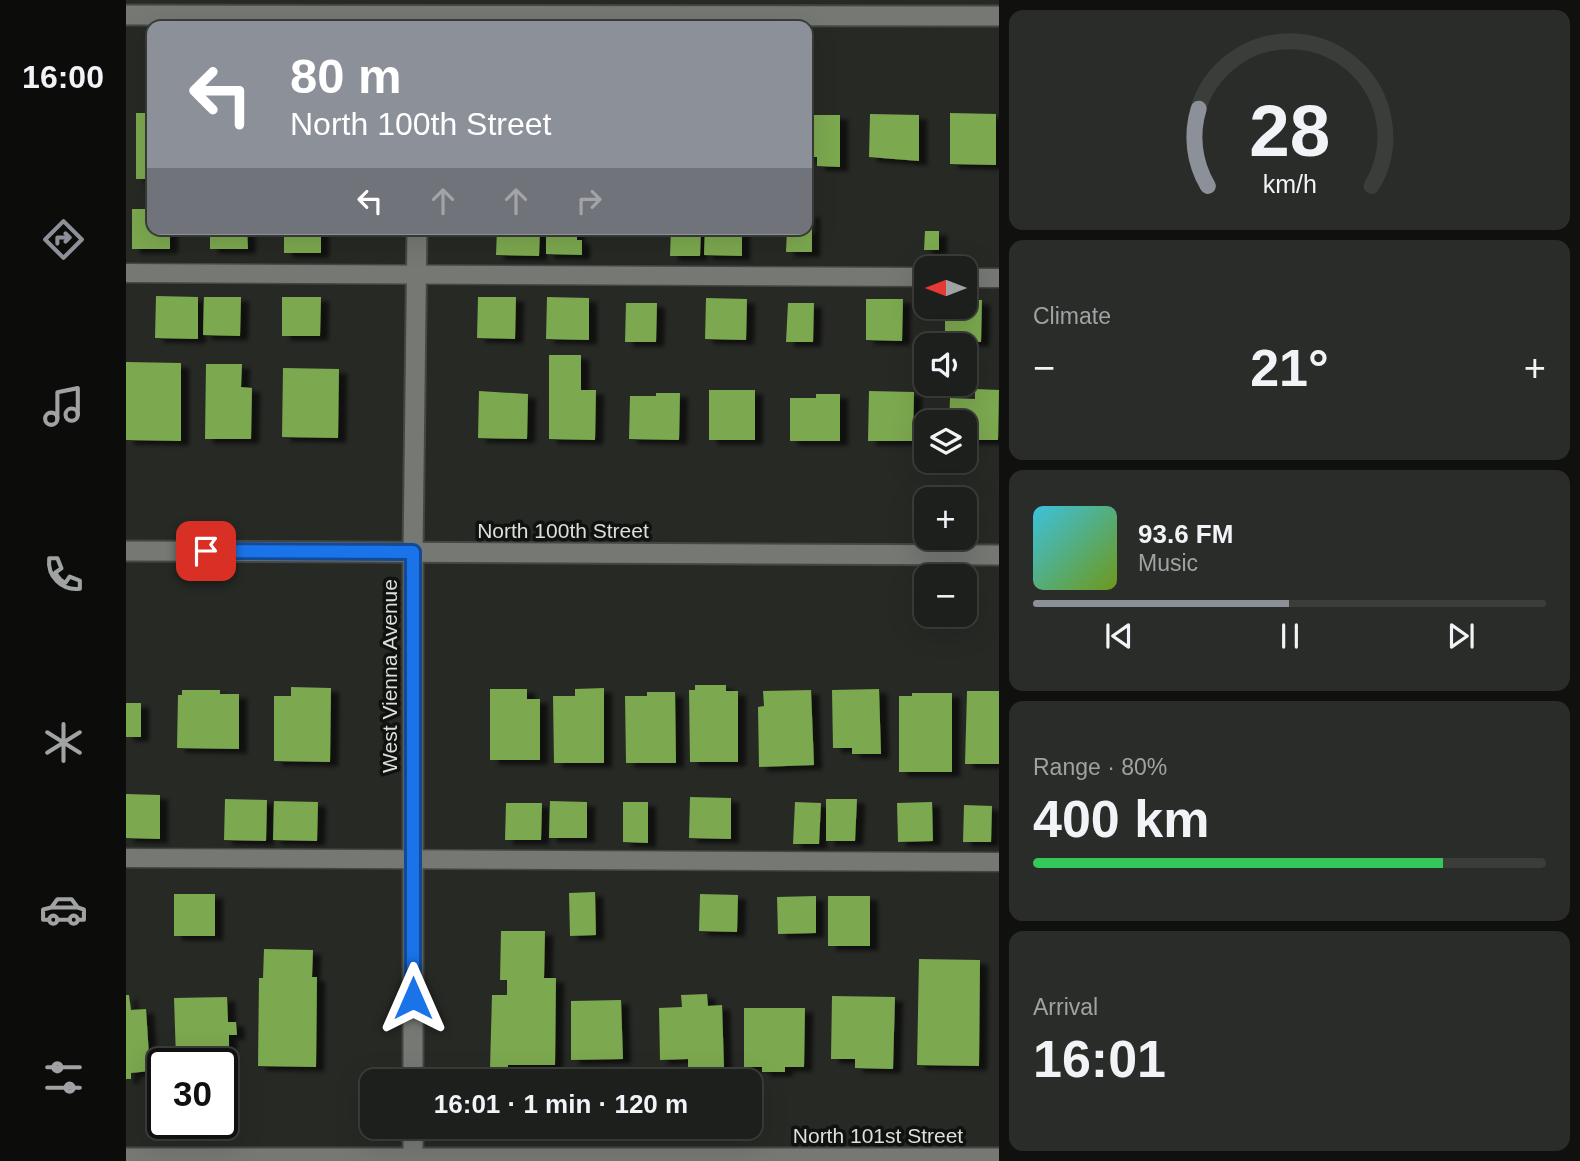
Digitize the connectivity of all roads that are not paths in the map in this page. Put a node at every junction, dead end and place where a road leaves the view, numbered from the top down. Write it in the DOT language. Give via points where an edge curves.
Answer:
graph roads {
  1 [pos="420,14"];
  2 [pos="126,15"];
  3 [pos="999,16"];
  4 [pos="417,235"];
  5 [pos="126,273"];
  6 [pos="416,275"];
  7 [pos="914,278"];
  8 [pos="977,278"];
  9 [pos="999,278"];
  10 [pos="126,551"];
  11 [pos="413,552"];
  12 [pos="999,555"];
  13 [pos="126,858"];
  14 [pos="413,859"];
  15 [pos="999,862"];
  16 [pos="413,1069"];
  17 [pos="413,1139"];
  18 [pos="126,1158"];
  19 [pos="413,1159"];
  20 [pos="988,1159"];
  1 -- 2 [label="street"];
  1 -- 3 [label="street"];
  4 -- 6 [label="street, West Vienna Avenue"];
  5 -- 6 [label="lane"];
  6 -- 7 [label="lane"];
  6 -- 11 [label="street, West Vienna Avenue"];
  8 -- 9 [label="lane"];
  10 -- 11 [label="street, North 100th Street"];
  11 -- 12 [label="street, North 100th Street"];
  11 -- 14 [label="street, West Vienna Avenue"];
  13 -- 14 [label="lane"];
  14 -- 15 [label="lane"];
  14 -- 16 [label="street, West Vienna Avenue"];
  17 -- 19 [label="street"];
  18 -- 19 [label="street, North 101st Street"];
  19 -- 20 [label="street, North 101st Street"];
}
